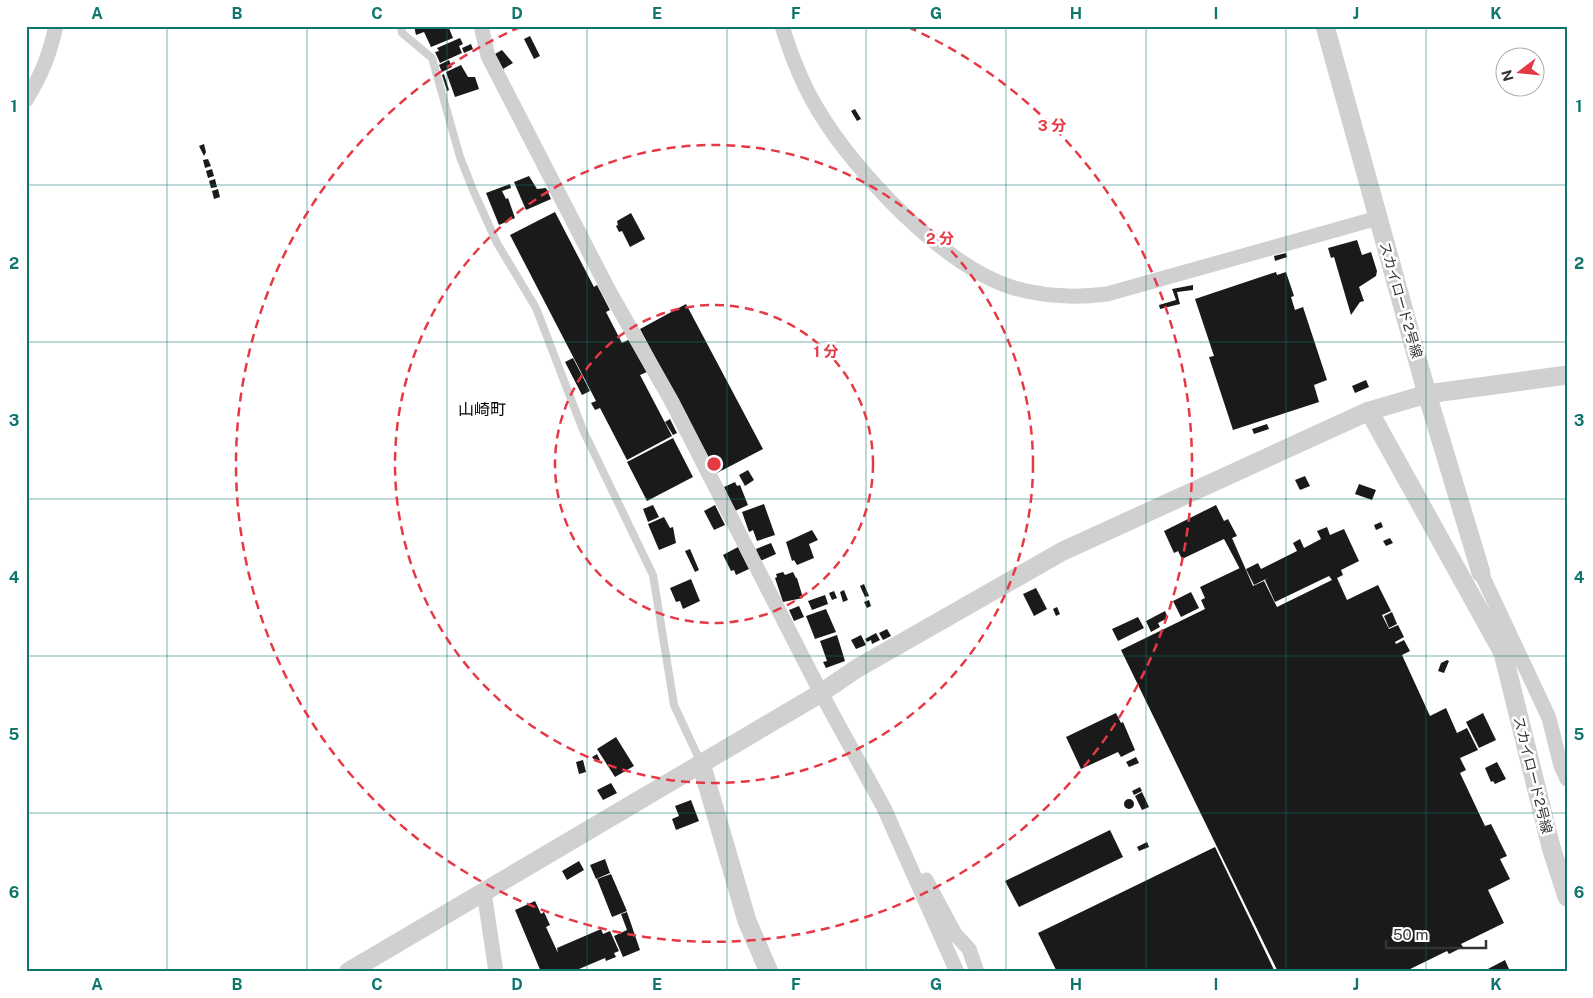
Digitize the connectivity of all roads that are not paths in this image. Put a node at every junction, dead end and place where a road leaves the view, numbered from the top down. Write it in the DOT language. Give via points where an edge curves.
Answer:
graph roads {
  1 [pos="56,26"];
  2 [pos="401,26"];
  3 [pos="481,26"];
  4 [pos="782,26"];
  5 [pos="1325,26"];
  6 [pos="26,100"];
  7 [pos="1378,218"];
  8 [pos="1567,375"];
  9 [pos="1427,394"];
  10 [pos="1369,411"];
  11 [pos="1481,573"];
  12 [pos="821,693"];
  13 [pos="701,763"];
  14 [pos="1567,779"];
  15 [pos="892,825"];
  16 [pos="484,892"];
  17 [pos="1567,897"];
  18 [pos="348,972"];
  19 [pos="496,972"];
  20 [pos="769,972"];
  21 [pos="957,972"];
  22 [pos="978,972"];
  1 -- 6 [label="street" via="49,57"];
  2 -- 13 [label="lane" via="402,33 432,58 460,157 473,190 497,243 536,308 583,430 652,575 674,705"];
  3 -- 12 [label="street" via="488,56 608,289 672,402"];
  4 -- 7 [label="street" via="792,60 818,110 899,211 953,256 1013,288 1078,298 1107,294"];
  5 -- 7 [label="street, スカイロード2号線"];
  7 -- 9 [label="street, スカイロード2号線"];
  8 -- 9 [label="street"];
  9 -- 10 [label="street"];
  9 -- 11 [label="street, スカイロード2号線"];
  10 -- 12 [label="street" via="1063,551 856,669"];
  10 -- 17 [label="street, スカイロード2号線" via="1503,653 1551,847"];
  11 -- 14 [label="street" via="1549,718"];
  12 -- 13 [label="street"];
  12 -- 15 [label="street"];
  13 -- 16 [label="street"];
  13 -- 20 [label="street" via="747,921"];
  15 -- 21 [label="street"];
  15 -- 22 [label="street" via="910,850 955,934 969,949"];
  16 -- 18 [label="street"];
  16 -- 19 [label="street"];
}
